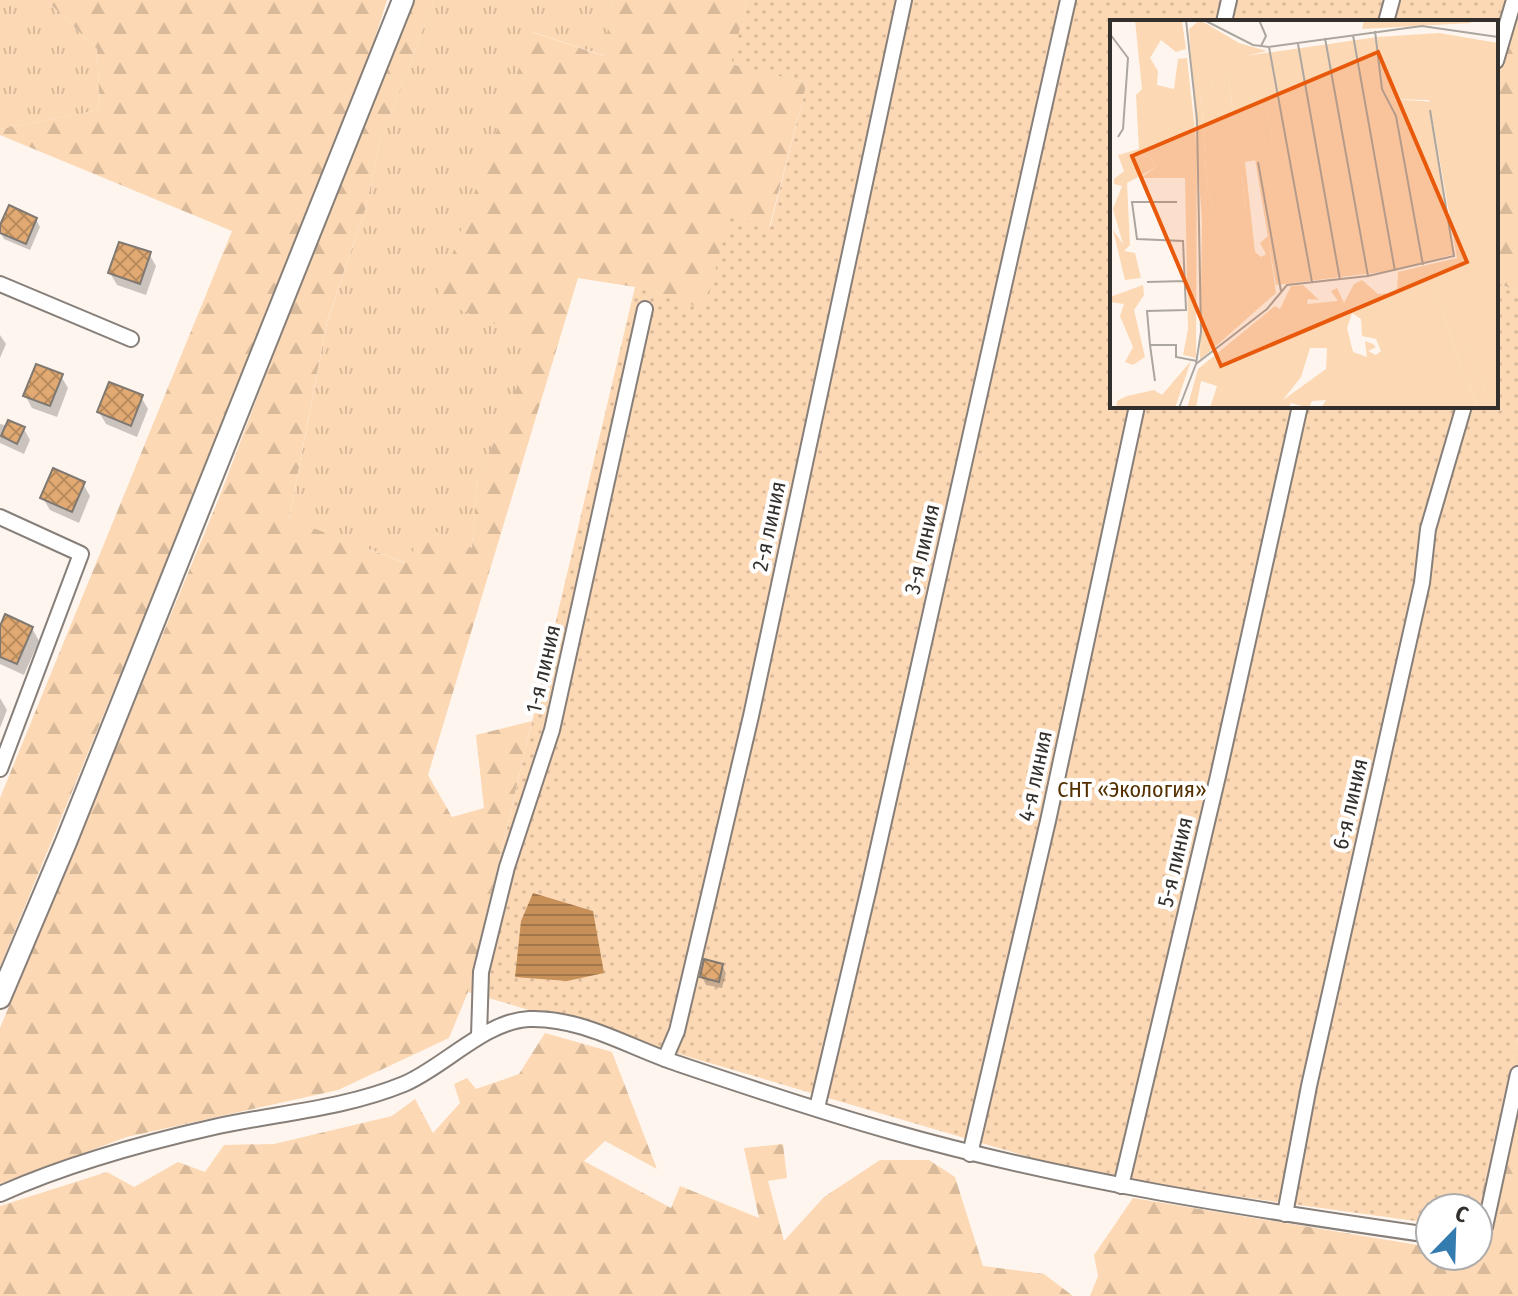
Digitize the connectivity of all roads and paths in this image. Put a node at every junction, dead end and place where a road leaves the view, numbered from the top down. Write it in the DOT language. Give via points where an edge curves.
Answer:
graph roads {
  1 [pos="403,0"];
  2 [pos="904,0"];
  3 [pos="1068,0"];
  4 [pos="1229,0"];
  5 [pos="1392,0"];
  6 [pos="1514,0"];
  7 [pos="1224,20"];
  8 [pos="1387,20"];
  9 [pos="1498,54"];
  10 [pos="0,284"];
  11 [pos="645,309"];
  12 [pos="131,339"];
  13 [pos="1137,408"];
  14 [pos="1300,408"];
  15 [pos="1463,408"];
  16 [pos="0,517"];
  17 [pos="0,769"];
  18 [pos="0,998"];
  19 [pos="479,1036"];
  20 [pos="665,1059"];
  21 [pos="1518,1074"];
  22 [pos="817,1108"];
  23 [pos="970,1154"];
  24 [pos="1121,1186"];
  25 [pos="1490,1192"];
  26 [pos="0,1194"];
  27 [pos="1285,1214"];
  28 [pos="1414,1233"];
  1 -- 18 [label="main road"];
  2 -- 20 [label="street, 2-я линия" via="751,716 677,1031"];
  3 -- 22 [label="street, 3-я линия"];
  4 -- 7 [label="street"];
  5 -- 8 [label="street"];
  6 -- 9 [label="street"];
  10 -- 12 [label="street"];
  11 -- 19 [label="street, 1-я линия" via="552,730 507,867 481,972"];
  13 -- 23 [label="street, 4-я линия"];
  14 -- 24 [label="street, 5-я линия"];
  15 -- 27 [label="street, 6-я линия" via="1428,529 1422,583"];
  16 -- 17 [label="street" via="81,554"];
  19 -- 20 [label="street" via="521,1020 553,1019"];
  19 -- 26 [label="street" via="406,1083 365,1098 212,1128 98,1159"];
  20 -- 22 [label="street"];
  21 -- 25 [label="street"];
  22 -- 23 [label="street"];
  23 -- 24 [label="street"];
  24 -- 27 [label="street"];
  27 -- 28 [label="street"];
}
